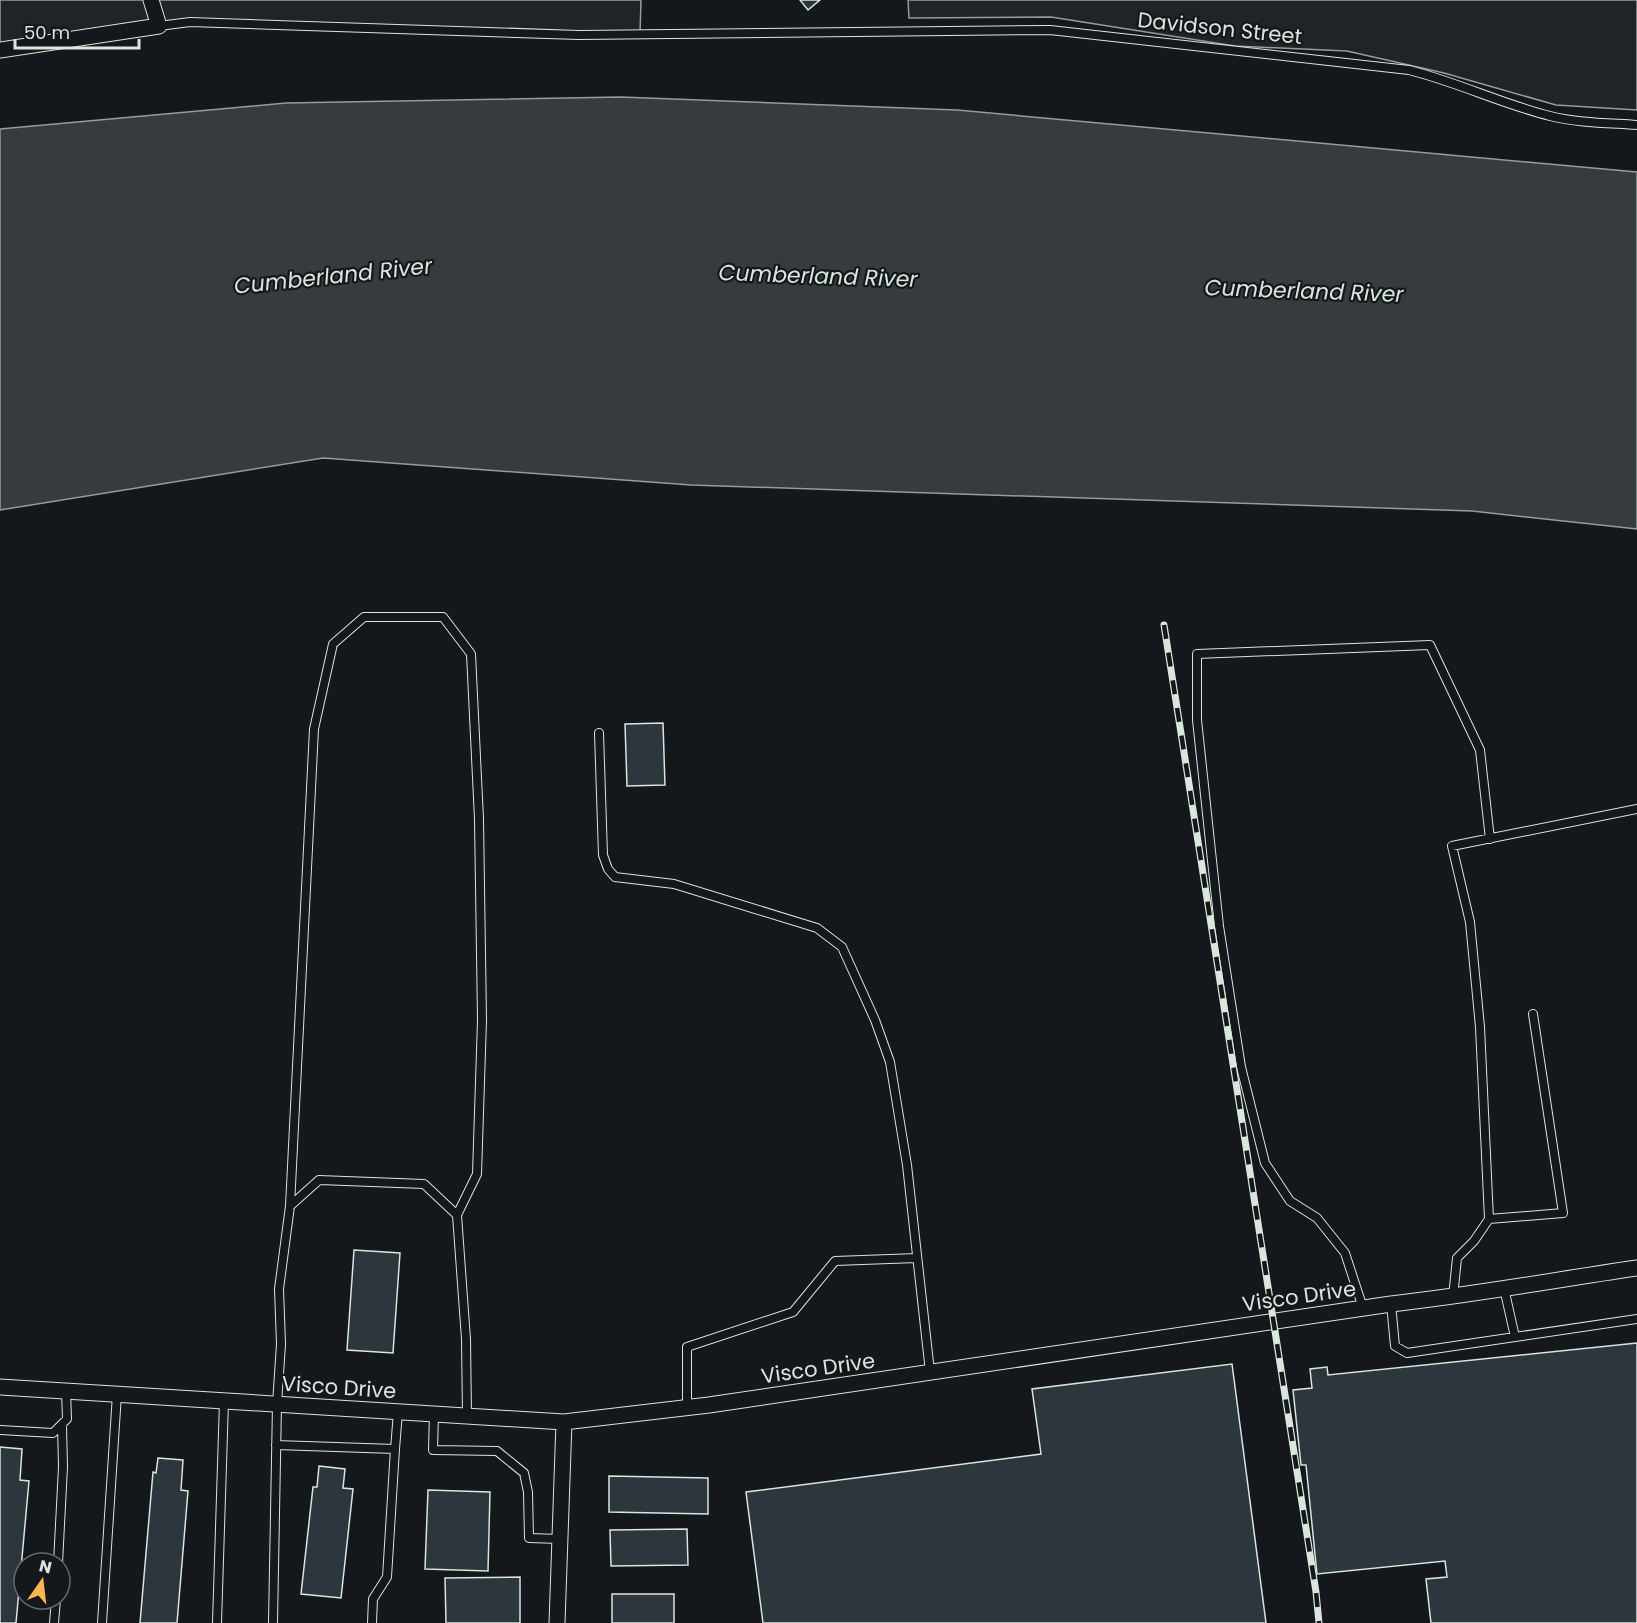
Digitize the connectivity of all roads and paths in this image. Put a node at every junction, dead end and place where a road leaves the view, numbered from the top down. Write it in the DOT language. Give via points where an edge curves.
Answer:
graph roads {
  1 [pos="151,0"];
  2 [pos="159,26"];
  3 [pos="0,50"];
  4 [pos="1637,125"];
  5 [pos="599,733"];
  6 [pos="1637,809"];
  7 [pos="1490,838"];
  8 [pos="1533,1014"];
  9 [pos="290,1206"];
  10 [pos="457,1215"];
  11 [pos="1489,1219"];
  12 [pos="917,1258"];
  13 [pos="1637,1268"];
  14 [pos="1504,1288"];
  15 [pos="1453,1297"];
  16 [pos="1390,1304"];
  17 [pos="1363,1308"];
  18 [pos="1637,1319"];
  19 [pos="1515,1337"];
  20 [pos="930,1372"];
  21 [pos="0,1387"];
  22 [pos="66,1391"];
  23 [pos="117,1394"];
  24 [pos="224,1401"];
  25 [pos="277,1404"];
  26 [pos="687,1407"];
  27 [pos="398,1412"];
  28 [pos="434,1414"];
  29 [pos="467,1416"];
  30 [pos="564,1422"];
  31 [pos="62,1425"];
  32 [pos="0,1430"];
  33 [pos="276,1445"];
  34 [pos="395,1449"];
  35 [pos="560,1539"];
  36 [pos="58,1551"];
  37 [pos="102,1623"];
  38 [pos="217,1623"];
  39 [pos="273,1623"];
  40 [pos="372,1623"];
  41 [pos="557,1623"];
  1 -- 2 [label="street"];
  2 -- 3 [label="street, Davidson Street"];
  2 -- 4 [label="lane, Davidson Street" via="190,22 579,35 1050,30 1409,70 1549,116"];
  5 -- 12 [label="lane" via="603,855 615,877 675,884 817,928 842,947 890,1062"];
  6 -- 7 [label="lane"];
  7 -- 11 [label="lane" via="1452,846 1470,922 1480,1027"];
  7 -- 17 [label="lane" via="1480,750 1430,645 1197,654 1197,720 1219,926 1241,1067 1265,1164 1290,1201 1317,1218 1345,1253"];
  8 -- 11 [label="lane" via="1563,1213"];
  9 -- 10 [label="lane" via="318,1180 424,1184"];
  9 -- 10 [label="lane" via="314,729 333,644 364,617 443,617 471,654 479,819 482,1020 477,1174"];
  9 -- 25 [label="lane" via="279,1289"];
  10 -- 29 [label="lane"];
  11 -- 15 [label="lane" via="1457,1258"];
  12 -- 20 [label="lane"];
  12 -- 26 [label="lane" via="835,1261 794,1312 687,1347"];
  13 -- 14 [label="street, Visco Drive"];
  14 -- 15 [label="street, Visco Drive"];
  14 -- 19 [label="lane"];
  15 -- 16 [label="street, Visco Drive"];
  16 -- 17 [label="street, Visco Drive"];
  16 -- 19 [label="lane" via="1395,1346 1407,1353"];
  17 -- 20 [label="street, Visco Drive"];
  18 -- 19 [label="lane"];
  20 -- 26 [label="street, Visco Drive"];
  21 -- 22 [label="street, Visco Drive"];
  22 -- 23 [label="street, Visco Drive"];
  22 -- 31 [label="lane" via="68,1419"];
  23 -- 24 [label="street, Visco Drive"];
  23 -- 37 [label="lane"];
  24 -- 25 [label="street, Visco Drive"];
  24 -- 38 [label="lane"];
  25 -- 27 [label="street, Visco Drive"];
  25 -- 33 [label="lane"];
  26 -- 30 [label="street, Visco Drive"];
  27 -- 28 [label="street, Visco Drive"];
  27 -- 34 [label="lane"];
  28 -- 29 [label="street, Visco Drive"];
  28 -- 35 [label="lane" via="433,1450 497,1451 524,1473 529,1538"];
  29 -- 30 [label="street, Visco Drive"];
  30 -- 35 [label="street"];
  31 -- 32 [label="lane" via="53,1433"];
  31 -- 36 [label="lane"];
  33 -- 34 [label="lane"];
  33 -- 39 [label="lane"];
  34 -- 40 [label="lane" via="387,1577 373,1599"];
  35 -- 41 [label="street"];
}
